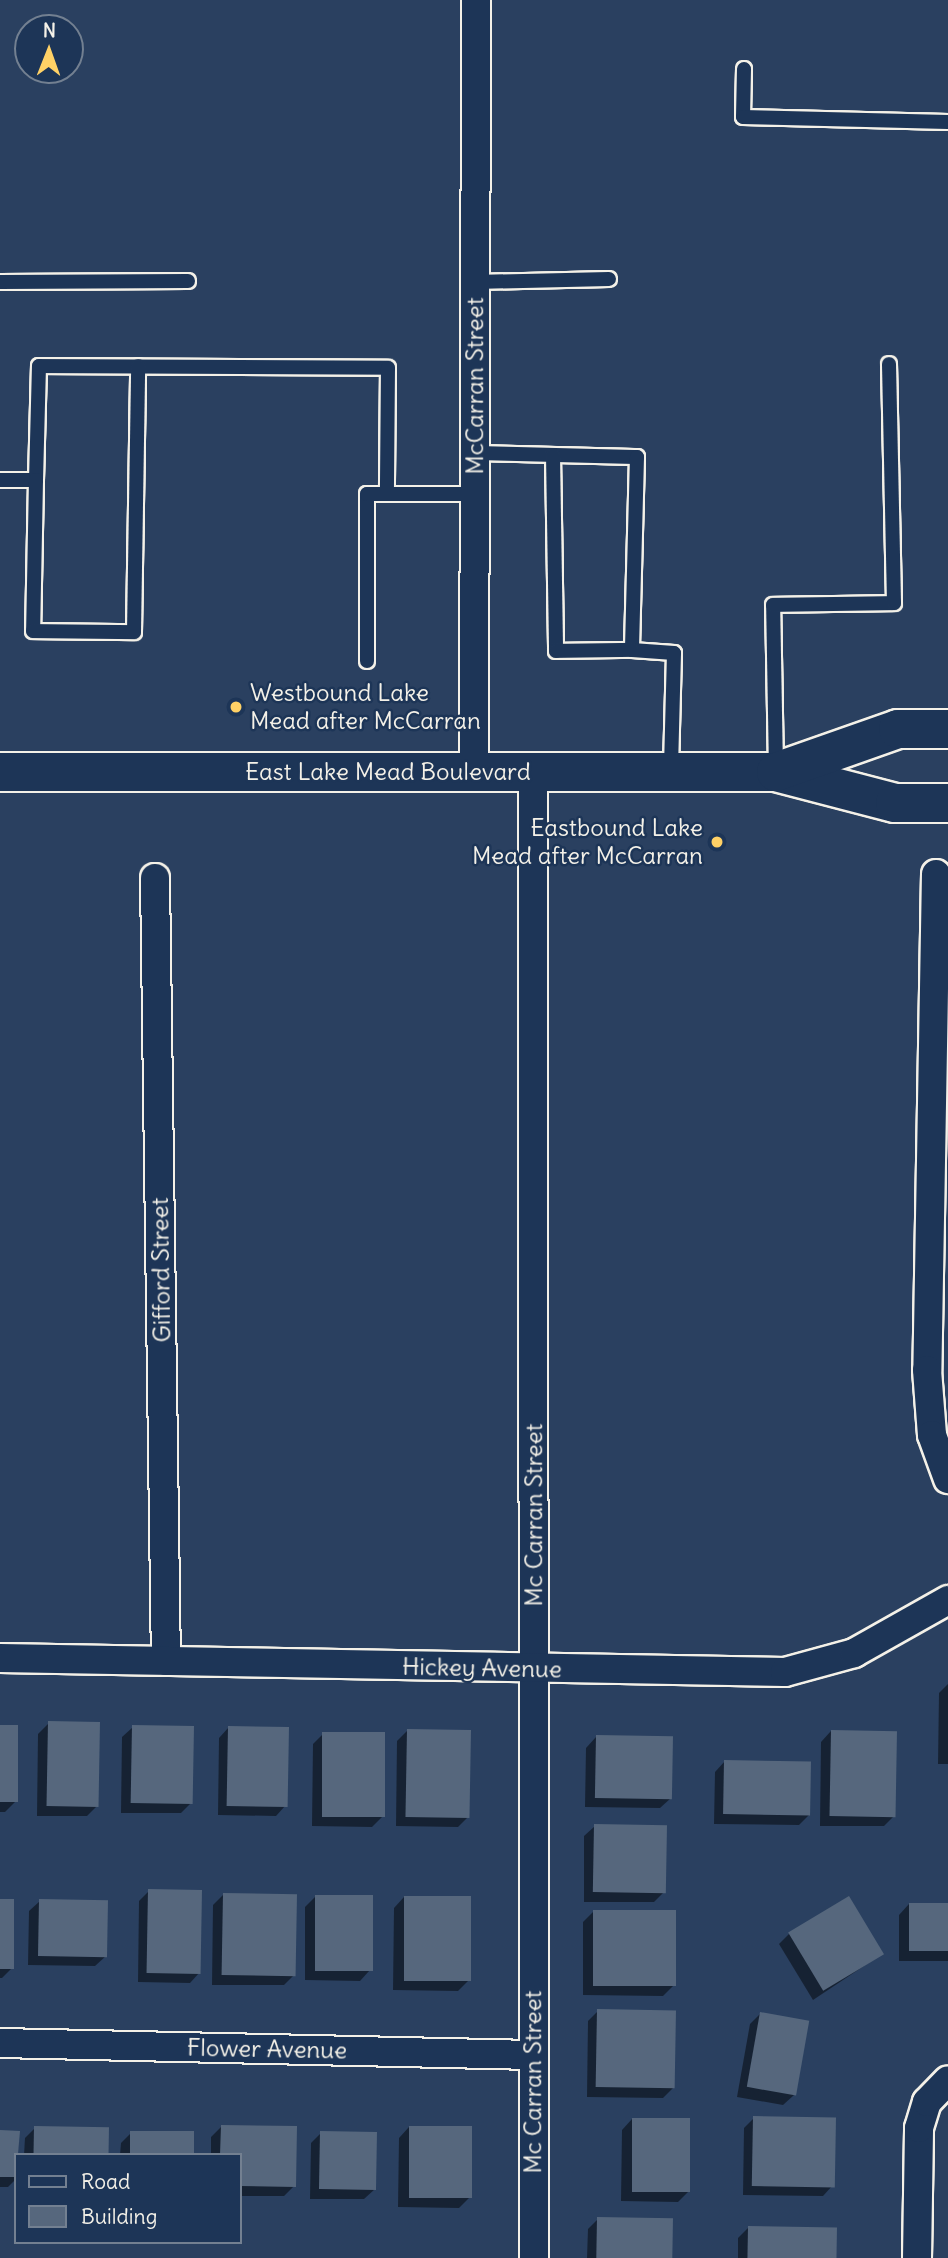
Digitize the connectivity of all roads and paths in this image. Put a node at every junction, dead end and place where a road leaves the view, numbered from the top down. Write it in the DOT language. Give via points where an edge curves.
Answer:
graph roads {
  1 [pos="476,0"];
  2 [pos="744,69"];
  3 [pos="948,122"];
  4 [pos="609,279"];
  5 [pos="188,281"];
  6 [pos="0,282"];
  7 [pos="475,282"];
  8 [pos="889,364"];
  9 [pos="138,366"];
  10 [pos="475,453"];
  11 [pos="553,455"];
  12 [pos="0,480"];
  13 [pos="36,480"];
  14 [pos="387,494"];
  15 [pos="475,494"];
  16 [pos="632,650"];
  17 [pos="367,661"];
  18 [pos="948,729"];
  19 [pos="0,772"];
  20 [pos="474,772"];
  21 [pos="534,772"];
  22 [pos="671,772"];
  23 [pos="776,772"];
  24 [pos="948,803"];
  25 [pos="936,874"];
  26 [pos="155,878"];
  27 [pos="948,1479"];
  28 [pos="948,1600"];
  29 [pos="0,1658"];
  30 [pos="166,1661"];
  31 [pos="534,1670"];
  32 [pos="0,2043"];
  33 [pos="533,2055"];
  34 [pos="945,2083"];
  35 [pos="534,2258"];
  36 [pos="916,2258"];
  1 -- 7 [label="street, McCarran Street"];
  2 -- 3 [label="lane" via="743,117"];
  4 -- 7 [label="lane"];
  5 -- 6 [label="lane"];
  7 -- 10 [label="street, McCarran Street"];
  8 -- 23 [label="lane" via="894,603 773,605"];
  9 -- 13 [label="lane" via="38,366"];
  9 -- 13 [label="lane" via="134,632 33,631"];
  9 -- 14 [label="lane" via="388,368"];
  10 -- 11 [label="lane"];
  10 -- 15 [label="street, McCarran Street"];
  11 -- 16 [label="lane" via="556,651"];
  11 -- 16 [label="lane" via="637,457"];
  12 -- 13 [label="lane"];
  14 -- 15 [label="lane"];
  14 -- 17 [label="lane" via="367,494"];
  15 -- 20 [label="street, McCarran Street"];
  16 -- 22 [label="lane" via="674,653"];
  18 -- 23 [label="main road, East Lake Mead Boulevard" via="898,729"];
  19 -- 20 [label="main road, East Lake Mead Boulevard"];
  20 -- 21 [label="main road, East Lake Mead Boulevard"];
  21 -- 22 [label="main road, East Lake Mead Boulevard"];
  21 -- 31 [label="street, Mc Carran Street"];
  22 -- 23 [label="main road, East Lake Mead Boulevard"];
  23 -- 24 [label="main road, East Lake Mead Boulevard" via="895,803"];
  25 -- 27 [label="street" via="927,1370 932,1435"];
  26 -- 30 [label="street, Gifford Street"];
  28 -- 31 [label="street, Hickey Avenue" via="854,1653 785,1672"];
  29 -- 30 [label="street, Hickey Avenue"];
  30 -- 31 [label="street, Hickey Avenue"];
  31 -- 33 [label="street, Mc Carran Street"];
  32 -- 33 [label="street, Flower Avenue"];
  33 -- 35 [label="street, Mc Carran Street"];
  34 -- 36 [label="street" via="927,2102 919,2128"];
}
